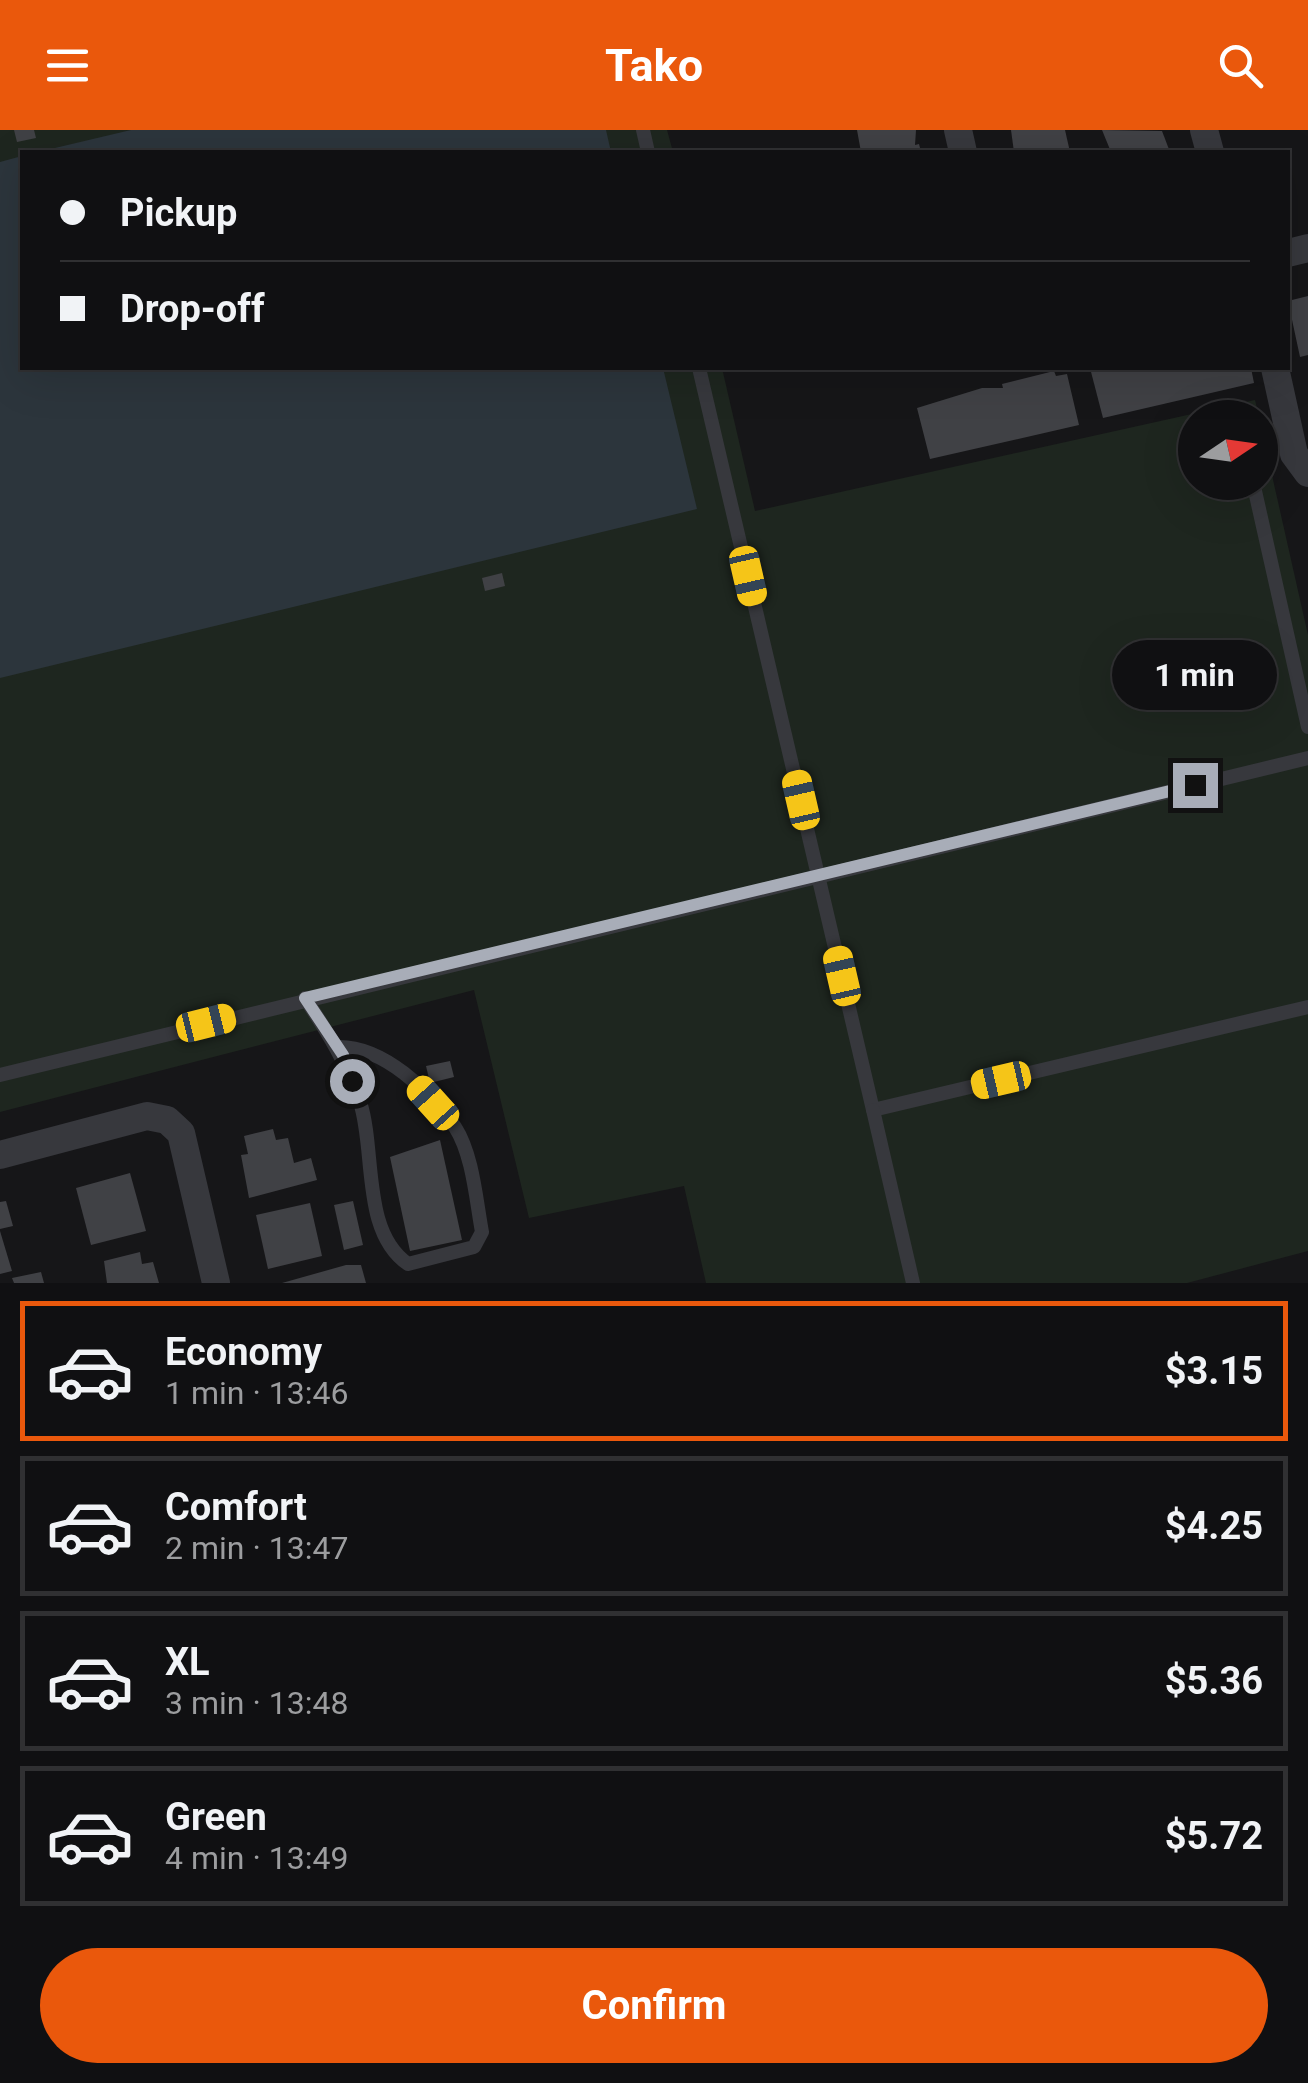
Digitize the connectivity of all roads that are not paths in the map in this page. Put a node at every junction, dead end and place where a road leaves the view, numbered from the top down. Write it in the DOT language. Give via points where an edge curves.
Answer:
graph roads {
  1 [pos="700,370"];
  2 [pos="1275,370"];
  3 [pos="1308,474"];
  4 [pos="1257,500"];
  5 [pos="1308,727"];
  6 [pos="1308,758"];
  7 [pos="818,876"];
  8 [pos="305,998"];
  9 [pos="1308,1008"];
  10 [pos="338,1047"];
  11 [pos="0,1075"];
  12 [pos="873,1110"];
  13 [pos="0,1155"];
  14 [pos="216,1283"];
  15 [pos="913,1283"];
  1 -- 7 [label="lane"];
  2 -- 3 [label="street" via="1294,454"];
  4 -- 5 [label="lane"];
  6 -- 7 [label="lane"];
  7 -- 8 [label="lane"];
  7 -- 12 [label="lane"];
  8 -- 10 [label="lane"];
  8 -- 11 [label="lane"];
  9 -- 12 [label="lane"];
  10 -- 10 [label="lane" via="362,1107 379,1225 396,1256 408,1264 474,1247 482,1232 456,1129 410,1078 369,1052"];
  12 -- 15 [label="lane"];
  13 -- 14 [label="street" via="147,1116 172,1122 182,1135"];
}
